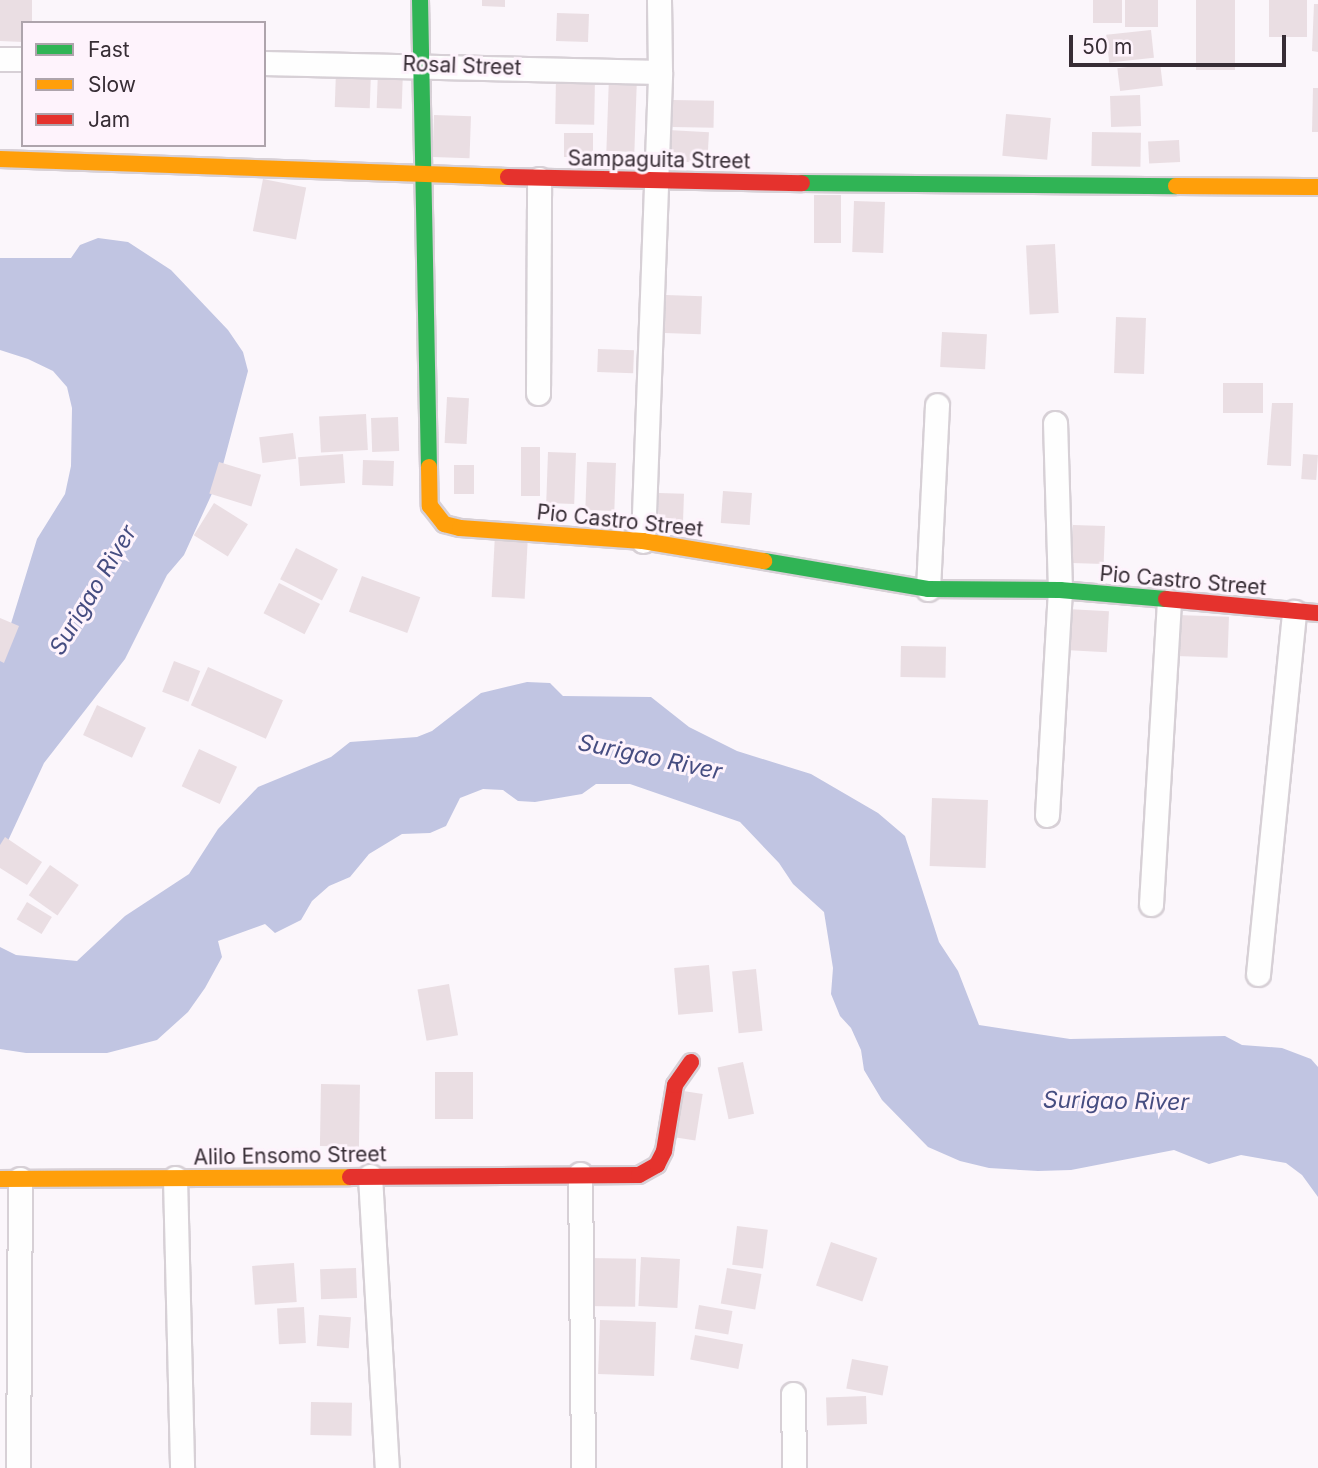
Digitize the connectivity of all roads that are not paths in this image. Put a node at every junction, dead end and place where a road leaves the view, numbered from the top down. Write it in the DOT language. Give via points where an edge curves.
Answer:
graph roads {
  1 [pos="420,0"];
  2 [pos="659,0"];
  3 [pos="0,59"];
  4 [pos="21,59"];
  5 [pos="266,63"];
  6 [pos="421,65"];
  7 [pos="660,72"];
  8 [pos="0,159"];
  9 [pos="423,172"];
  10 [pos="539,179"];
  11 [pos="656,182"];
  12 [pos="1318,187"];
  13 [pos="538,393"];
  14 [pos="937,405"];
  15 [pos="1055,423"];
  16 [pos="643,541"];
  17 [pos="928,589"];
  18 [pos="1060,590"];
  19 [pos="1168,602"];
  20 [pos="1294,612"];
  21 [pos="1318,613"];
  22 [pos="1047,815"];
  23 [pos="1151,904"];
  24 [pos="1258,974"];
  25 [pos="691,1062"];
  26 [pos="580,1174"];
  27 [pos="370,1176"];
  28 [pos="176,1178"];
  29 [pos="10,1179"];
  30 [pos="793,1394"];
  31 [pos="18,1468"];
  32 [pos="182,1468"];
  33 [pos="387,1468"];
  34 [pos="583,1468"];
  35 [pos="794,1468"];
  1 -- 6 [label="street, Pio Castro Street"];
  2 -- 7 [label="street"];
  3 -- 4 [label="street"];
  5 -- 6 [label="street, Rosal Street"];
  6 -- 7 [label="street, Rosal Street"];
  6 -- 9 [label="street, Pio Castro Street"];
  7 -- 11 [label="street"];
  8 -- 9 [label="street, Sampaguita Street"];
  9 -- 10 [label="street, Sampaguita Street"];
  9 -- 16 [label="street, Pio Castro Street" via="430,506 444,524 460,528"];
  10 -- 11 [label="street, Sampaguita Street"];
  10 -- 13 [label="street"];
  11 -- 12 [label="street, Sampaguita Street"];
  11 -- 16 [label="street"];
  14 -- 17 [label="street"];
  15 -- 18 [label="street"];
  16 -- 17 [label="street, Pio Castro Street"];
  17 -- 18 [label="street, Pio Castro Street"];
  18 -- 19 [label="street, Pio Castro Street"];
  18 -- 22 [label="street"];
  19 -- 20 [label="street, Pio Castro Street"];
  19 -- 23 [label="street"];
  20 -- 21 [label="street, Pio Castro Street"];
  20 -- 24 [label="street"];
  25 -- 26 [label="street, Alilo Ensomo Street" via="675,1085 664,1151 657,1165 639,1175"];
  26 -- 27 [label="street, Alilo Ensomo Street"];
  26 -- 34 [label="street"];
  27 -- 28 [label="street, Alilo Ensomo Street"];
  27 -- 33 [label="street"];
  28 -- 29 [label="street, Alilo Ensomo Street"];
  28 -- 32 [label="street"];
  29 -- 31 [label="street"];
  30 -- 35 [label="street"];
}
